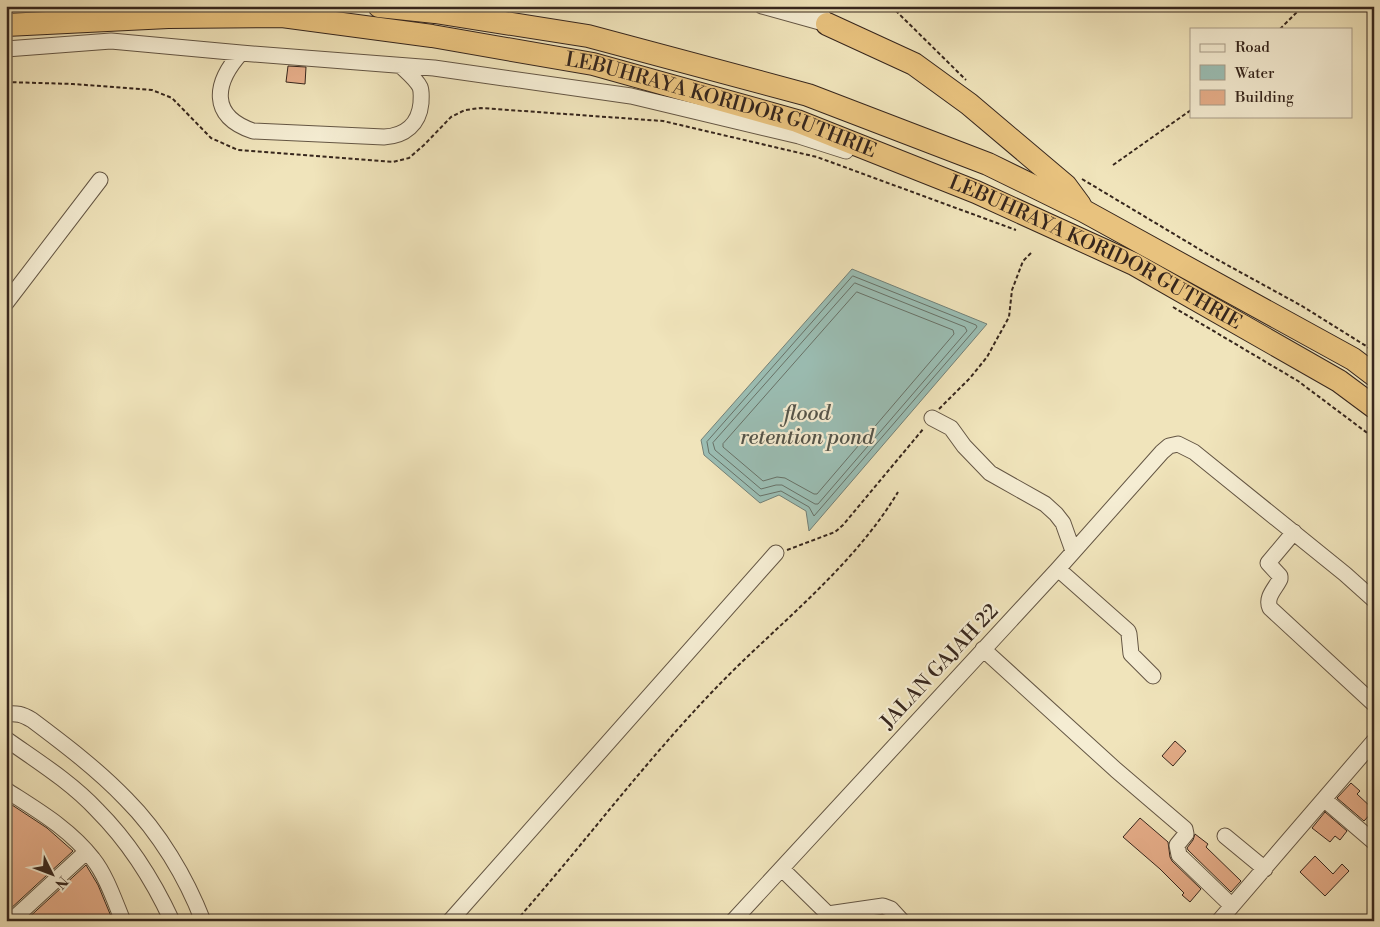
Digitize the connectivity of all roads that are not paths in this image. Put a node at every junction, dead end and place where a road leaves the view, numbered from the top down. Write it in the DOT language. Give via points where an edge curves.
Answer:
graph roads {
  1 [pos="379,6"];
  2 [pos="762,6"];
  3 [pos="822,15"];
  4 [pos="6,25"];
  5 [pos="6,49"];
  6 [pos="241,53"];
  7 [pos="401,66"];
  8 [pos="100,180"];
  9 [pos="976,192"];
  10 [pos="1084,211"];
  11 [pos="6,303"];
  12 [pos="1374,375"];
  13 [pos="1374,407"];
  14 [pos="932,418"];
  15 [pos="1294,532"];
  16 [pos="1079,544"];
  17 [pos="776,554"];
  18 [pos="1058,569"];
  19 [pos="1374,600"];
  20 [pos="983,649"];
  21 [pos="1154,676"];
  22 [pos="1374,704"];
  23 [pos="6,714"];
  24 [pos="6,739"];
  25 [pos="1371,749"];
  26 [pos="6,790"];
  27 [pos="1325,800"];
  28 [pos="1225,836"];
  29 [pos="1374,842"];
  30 [pos="86,852"];
  31 [pos="782,869"];
  32 [pos="1260,875"];
  33 [pos="1232,906"];
  34 [pos="832,918"];
  35 [pos="11,921"];
  36 [pos="123,921"];
  37 [pos="172,921"];
  38 [pos="203,921"];
  39 [pos="450,921"];
  40 [pos="733,921"];
  41 [pos="902,921"];
  42 [pos="1219,921"];
  1 -- 10 [label="highway, LEBUHRAYA KORIDOR GUTHRIE" via="588,36 808,95 988,164"];
  2 -- 3 [label="street"];
  3 -- 10 [label="highway" via="914,64 969,104 1066,186"];
  4 -- 9 [label="highway, LEBUHRAYA KORIDOR GUTHRIE" via="168,17 282,16 441,38 593,64 797,121"];
  5 -- 6 [label="street" via="111,41"];
  6 -- 7 [label="street"];
  6 -- 7 [label="street" via="224,76 219,95 234,123 253,131 384,137 403,133 419,115 421,92 419,85"];
  7 -- 9 [label="street" via="631,96 799,136"];
  8 -- 11 [label="street"];
  9 -- 13 [label="highway, LEBUHRAYA KORIDOR GUTHRIE" via="1134,264 1339,381"];
  10 -- 12 [label="highway, LEBUHRAYA KORIDOR GUTHRIE" via="1353,359"];
  14 -- 16 [label="street" via="951,428 990,473 1056,514"];
  15 -- 16 [label="street, JALAN GAJAH 22" via="1194,452 1178,444 1162,452"];
  15 -- 19 [label="street"];
  15 -- 22 [label="street" via="1268,563 1280,576 1269,598 1270,608"];
  16 -- 18 [label="street, JALAN GAJAH 22"];
  17 -- 39 [label="street"];
  18 -- 20 [label="street, JALAN GAJAH 22"];
  18 -- 21 [label="street" via="1128,631 1131,654"];
  20 -- 31 [label="street, JALAN GAJAH 22"];
  20 -- 33 [label="street" via="1185,829 1186,834 1177,845 1179,855"];
  23 -- 38 [label="street" via="23,714 32,720 127,800 168,851"];
  24 -- 37 [label="street" via="68,784 108,822 138,858"];
  25 -- 27 [label="street"];
  26 -- 30 [label="street" via="60,826"];
  27 -- 29 [label="street"];
  27 -- 32 [label="street"];
  28 -- 32 [label="street"];
  30 -- 35 [label="street"];
  30 -- 36 [label="street" via="100,869"];
  31 -- 34 [label="street"];
  31 -- 40 [label="street, JALAN GAJAH 22"];
  32 -- 33 [label="street"];
  33 -- 42 [label="street"];
  34 -- 41 [label="street" via="883,906 891,909"];
}
